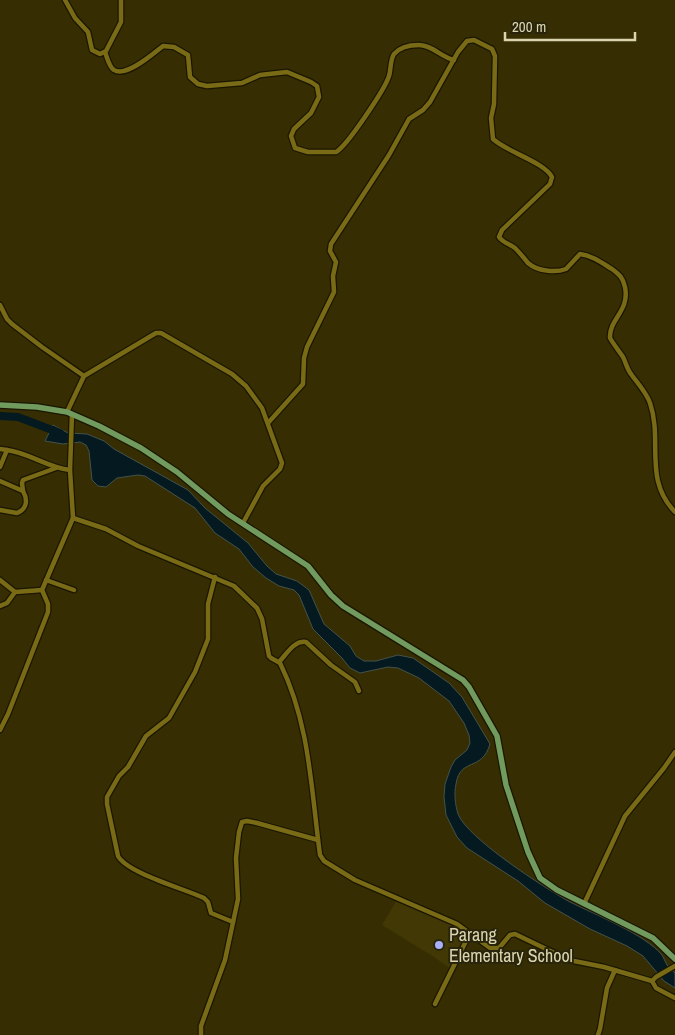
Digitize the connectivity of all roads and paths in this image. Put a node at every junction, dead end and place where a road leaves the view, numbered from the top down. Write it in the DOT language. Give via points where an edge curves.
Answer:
graph roads {
  1 [pos="65,0"];
  2 [pos="121,0"];
  3 [pos="105,52"];
  4 [pos="454,60"];
  5 [pos="0,305"];
  6 [pos="84,376"];
  7 [pos="0,405"];
  8 [pos="69,413"];
  9 [pos="268,423"];
  10 [pos="0,449"];
  11 [pos="7,450"];
  12 [pos="0,467"];
  13 [pos="56,468"];
  14 [pos="70,470"];
  15 [pos="0,481"];
  16 [pos="23,491"];
  17 [pos="0,510"];
  18 [pos="675,512"];
  19 [pos="74,518"];
  20 [pos="243,523"];
  21 [pos="215,577"];
  22 [pos="0,580"];
  23 [pos="46,580"];
  24 [pos="42,590"];
  25 [pos="74,590"];
  26 [pos="15,592"];
  27 [pos="0,606"];
  28 [pos="279,662"];
  29 [pos="359,691"];
  30 [pos="0,730"];
  31 [pos="675,752"];
  32 [pos="318,840"];
  33 [pos="584,904"];
  34 [pos="233,922"];
  35 [pos="470,933"];
  36 [pos="675,959"];
  37 [pos="674,966"];
  38 [pos="615,970"];
  39 [pos="654,979"];
  40 [pos="675,998"];
  41 [pos="435,1004"];
  42 [pos="201,1035"];
  43 [pos="598,1035"];
  1 -- 3 [label="street" via="88,32 92,50 100,54"];
  2 -- 3 [label="street" via="121,22"];
  3 -- 4 [label="street" via="114,70 121,71 140,63 163,46 174,47 188,55 190,77 202,85 238,84 260,75 282,72 311,82 316,86 319,97 313,110 291,136 295,148 308,152 336,152 348,140 384,87 392,58 398,51 425,45"];
  4 -- 9 [label="street" via="426,107 409,118 331,244 330,251 336,262 334,292 306,347 303,384"];
  4 -- 18 [label="street" via="467,41 474,40 492,48 495,56 491,118 493,139 548,171 552,177 550,184 502,230 500,239 514,247 536,268 563,270 580,254 593,257 623,279 626,301 610,338 650,404 655,423 654,467 657,480"];
  5 -- 6 [label="street" via="12,324"];
  6 -- 8 [label="street"];
  6 -- 9 [label="street" via="158,333 239,379 259,403"];
  7 -- 8 [label="main road"];
  8 -- 14 [label="street"];
  8 -- 20 [label="main road" via="141,448"];
  9 -- 20 [label="street" via="282,466 263,486"];
  10 -- 11 [label="street"];
  11 -- 12 [label="street"];
  11 -- 13 [label="street"];
  13 -- 14 [label="street"];
  13 -- 16 [label="street" via="23,480"];
  14 -- 19 [label="street"];
  15 -- 16 [label="street"];
  16 -- 17 [label="street" via="26,503 21,511"];
  19 -- 21 [label="street"];
  19 -- 23 [label="street"];
  20 -- 33 [label="main road" via="308,566 343,606 466,683 497,736 505,782 536,871 547,884"];
  21 -- 28 [label="street" via="234,586 258,608 269,656"];
  21 -- 34 [label="street" via="208,604 208,639 195,672 169,718 146,736 119,776 107,804 122,862 204,898 211,913"];
  22 -- 26 [label="street"];
  23 -- 24 [label="street"];
  23 -- 25 [label="street"];
  24 -- 26 [label="street"];
  24 -- 30 [label="street" via="48,612"];
  26 -- 27 [label="street" via="7,603"];
  28 -- 29 [label="street" via="296,644 306,642 355,682"];
  28 -- 32 [label="street" via="307,744"];
  31 -- 33 [label="street" via="625,816"];
  32 -- 34 [label="street" via="257,822 242,822 236,858 238,899"];
  32 -- 35 [label="street" via="322,860 348,876 430,911"];
  33 -- 36 [label="main road" via="653,938"];
  34 -- 42 [label="street" via="225,960 201,1026"];
  35 -- 38 [label="street" via="493,949 499,948 510,935 515,934 569,960"];
  35 -- 41 [label="street"];
  37 -- 39 [label="street"];
  38 -- 39 [label="street"];
  38 -- 43 [label="street" via="607,988"];
  39 -- 40 [label="street" via="656,988"];
}
